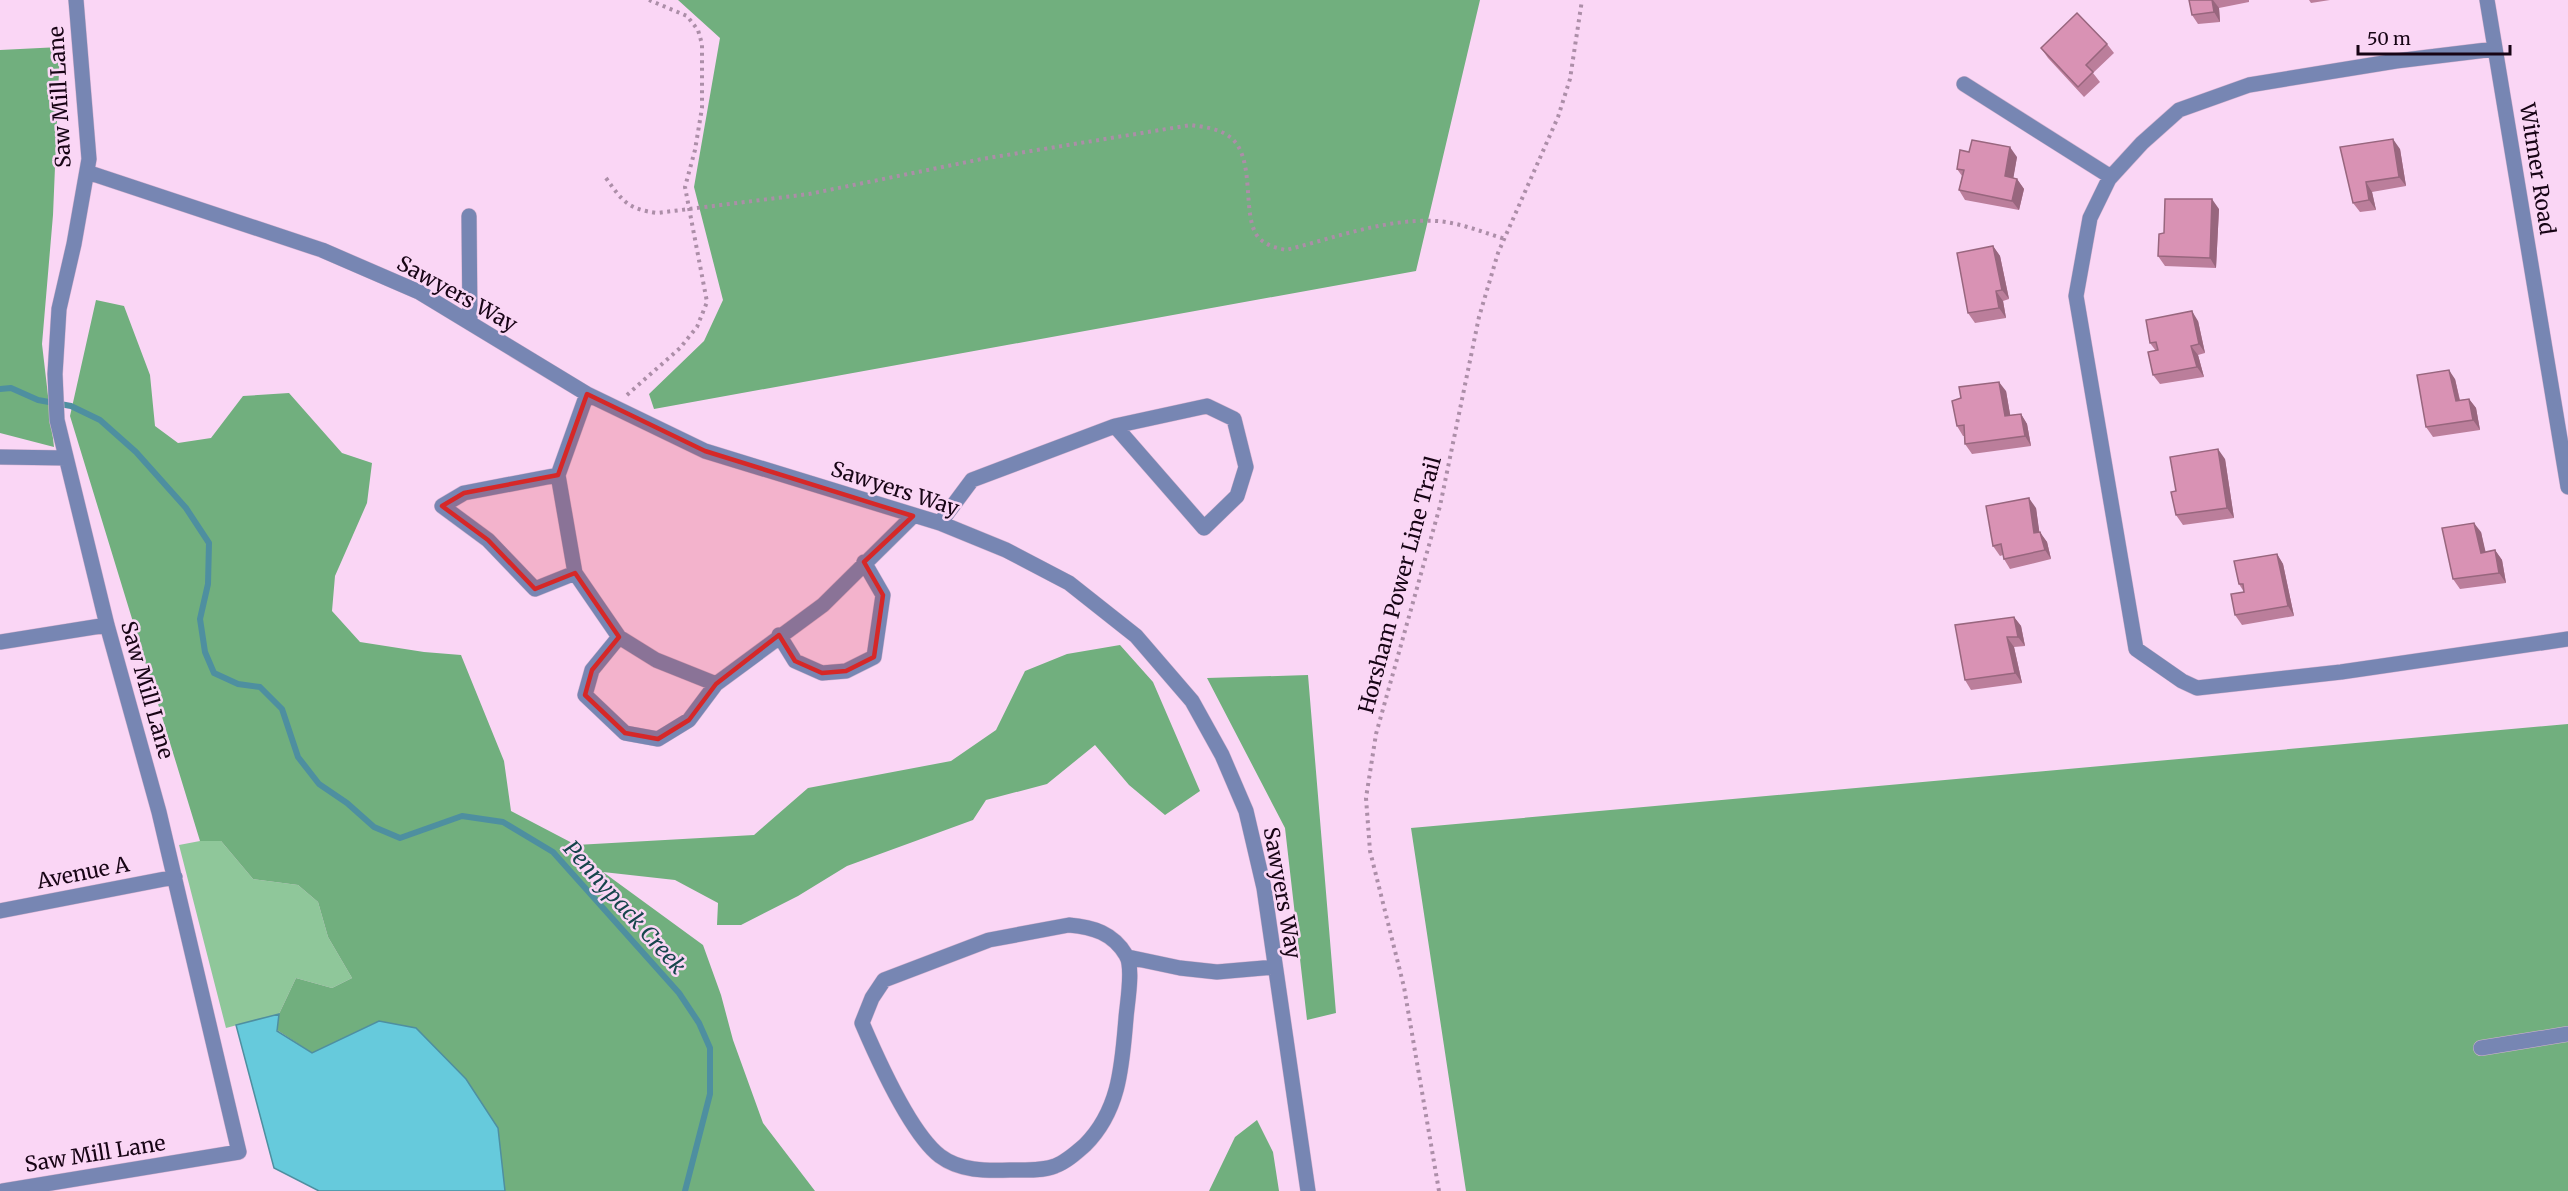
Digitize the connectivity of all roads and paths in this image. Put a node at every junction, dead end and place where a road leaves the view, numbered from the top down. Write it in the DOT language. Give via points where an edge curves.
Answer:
graph roads {
  1 [pos="76,0"];
  2 [pos="649,0"];
  3 [pos="1582,0"];
  4 [pos="2487,0"];
  5 [pos="2495,49"];
  6 [pos="1964,84"];
  7 [pos="87,172"];
  8 [pos="2111,177"];
  9 [pos="606,178"];
  10 [pos="689,209"];
  11 [pos="469,216"];
  12 [pos="1505,239"];
  13 [pos="470,323"];
  14 [pos="587,394"];
  15 [pos="614,408"];
  16 [pos="1115,426"];
  17 [pos="0,458"];
  18 [pos="66,458"];
  19 [pos="558,475"];
  20 [pos="2568,487"];
  21 [pos="913,516"];
  22 [pos="940,523"];
  23 [pos="864,562"];
  24 [pos="575,573"];
  25 [pos="107,625"];
  26 [pos="779,635"];
  27 [pos="619,637"];
  28 [pos="2568,639"];
  29 [pos="0,642"];
  30 [pos="717,684"];
  31 [pos="175,877"];
  32 [pos="0,910"];
  33 [pos="1128,957"];
  34 [pos="1274,968"];
  35 [pos="2568,1034"];
  36 [pos="2481,1048"];
  37 [pos="3,1191"];
  38 [pos="1308,1191"];
  39 [pos="1440,1191"];
  1 -- 7 [label="street, Saw Mill Lane"];
  2 -- 10 [label="path" via="687,16 698,30 702,44 702,108 685,187"];
  3 -- 12 [label="path, Horsham Power Line Trail" via="1570,79 1558,117"];
  4 -- 5 [label="street, Witmer Road"];
  5 -- 8 [label="street" via="2396,60 2249,85 2179,110 2142,142"];
  5 -- 20 [label="street, Witmer Road"];
  6 -- 8 [label="street"];
  7 -- 13 [label="street, Sawyers Way" via="322,250 419,292"];
  7 -- 18 [label="street, Saw Mill Lane" via="59,309 57,420"];
  8 -- 28 [label="street" via="2090,218 2076,296 2136,648 2197,688"];
  9 -- 10 [label="path" via="623,202 638,210 657,213"];
  10 -- 12 [label="path" via="809,194 982,159 1191,125 1213,129 1234,140 1245,167 1254,228 1270,246 1286,250 1400,223 1436,221"];
  10 -- 15 [label="path" via="707,302 697,327 680,348"];
  11 -- 13 [label="street"];
  12 -- 39 [label="path, Horsham Power Line Trail" via="1479,317 1440,506 1376,734 1366,798 1370,852 1404,987"];
  13 -- 14 [label="street, Sawyers Way"];
  14 -- 15 [label="street, Sawyers Way"];
  14 -- 19 [label="street"];
  15 -- 21 [label="street, Sawyers Way" via="705,451"];
  16 -- 16 [label="street" via="1207,406 1234,419 1246,467 1237,496 1204,528"];
  16 -- 22 [label="street" via="972,480"];
  17 -- 18 [label="street"];
  18 -- 25 [label="street, Saw Mill Lane"];
  19 -- 24 [label="street"];
  19 -- 24 [label="street" via="464,493 442,506 488,540 535,589"];
  21 -- 22 [label="street, Sawyers Way"];
  21 -- 23 [label="street"];
  22 -- 34 [label="street, Sawyers Way" via="1006,550 1069,583 1136,636 1192,701 1222,754 1246,811 1264,888"];
  23 -- 26 [label="street" via="823,605"];
  23 -- 26 [label="street" via="883,595 874,657 846,671 822,673 795,661"];
  24 -- 27 [label="street"];
  25 -- 29 [label="street"];
  25 -- 31 [label="street, Saw Mill Lane"];
  26 -- 30 [label="street"];
  27 -- 30 [label="street" via="656,660"];
  27 -- 30 [label="street" via="592,670 585,695 626,733 658,739 688,720"];
  31 -- 32 [label="street, Avenue A"];
  31 -- 37 [label="street, Saw Mill Lane" via="239,1152"];
  33 -- 33 [label="street" via="1093,927 1069,925 989,940 884,980 862,1023 876,1057 921,1137 940,1156 962,1167 987,1171 1054,1167 1076,1154 1096,1134 1109,1113 1120,1078"];
  33 -- 34 [label="street" via="1217,972"];
  34 -- 38 [label="street, Sawyers Way"];
  35 -- 36 [label="street"];
}
